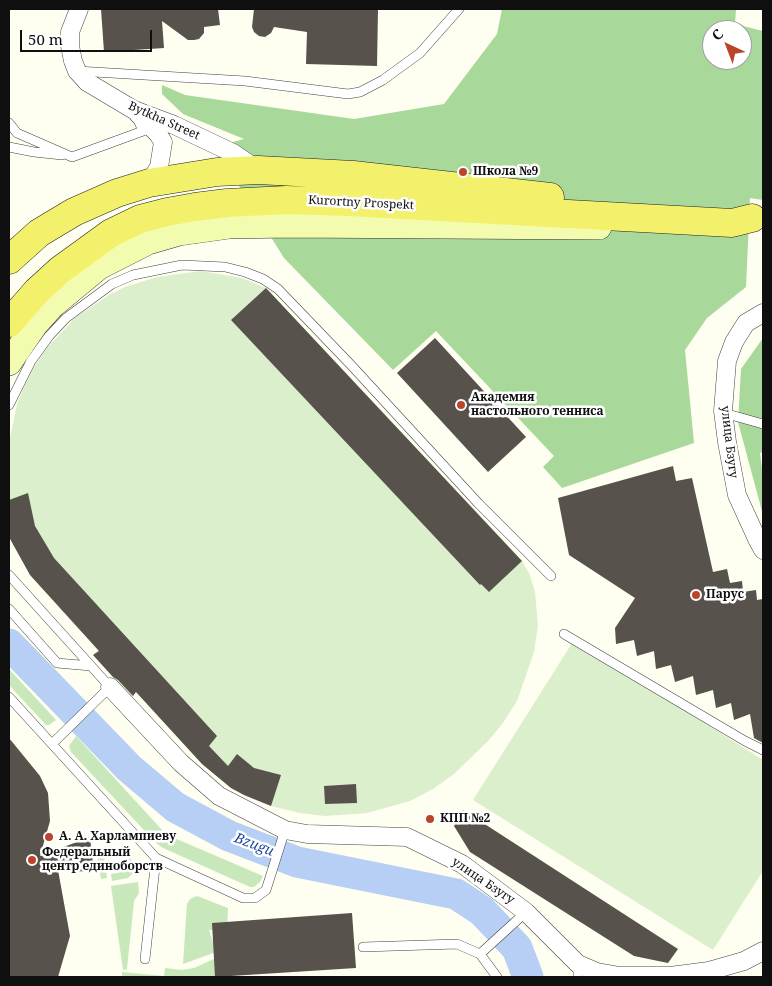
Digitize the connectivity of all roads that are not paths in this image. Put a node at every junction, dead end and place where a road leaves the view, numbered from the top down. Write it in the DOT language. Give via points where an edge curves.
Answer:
graph roads {
  1 [pos="78,9"];
  2 [pos="459,9"];
  3 [pos="77,71"];
  4 [pos="134,110"];
  5 [pos="9,123"];
  6 [pos="9,147"];
  7 [pos="72,156"];
  8 [pos="258,170"];
  9 [pos="149,182"];
  10 [pos="749,220"];
  11 [pos="9,260"];
  12 [pos="763,313"];
  13 [pos="9,323"];
  14 [pos="9,363"];
  15 [pos="9,405"];
  16 [pos="723,411"];
  17 [pos="763,424"];
  18 [pos="763,550"];
  19 [pos="9,575"];
  20 [pos="551,576"];
  21 [pos="9,609"];
  22 [pos="564,634"];
  23 [pos="91,666"];
  24 [pos="110,686"];
  25 [pos="9,697"];
  26 [pos="52,744"];
  27 [pos="763,750"];
  28 [pos="285,830"];
  29 [pos="156,858"];
  30 [pos="522,916"];
  31 [pos="363,947"];
  32 [pos="763,951"];
  33 [pos="480,954"];
  34 [pos="145,959"];
  35 [pos="578,971"];
  36 [pos="497,977"];
  1 -- 3 [label="street" via="70,32"];
  2 -- 3 [label="lane" via="420,52 383,80 360,92 348,94 245,81"];
  3 -- 4 [label="street, Bytkha Street" via="87,82"];
  4 -- 7 [label="lane" via="143,131"];
  4 -- 8 [label="street, Bytkha Street" via="233,153"];
  4 -- 9 [label="street" via="163,142 159,167"];
  5 -- 7 [label="lane" via="17,133"];
  6 -- 7 [label="lane"];
  8 -- 9 [label="main road, Kurortny Prospekt"];
  8 -- 10 [label="main road, Kurortny Prospekt" via="353,175"];
  9 -- 11 [label="main road, Kurortny Prospekt" via="74,212 39,233"];
  10 -- 13 [label="main road, Kurortny Prospekt" via="286,200 195,207 140,219 111,233 60,270"];
  10 -- 14 [label="main road" via="608,227 229,226 178,233 148,242 99,267 35,325"];
  12 -- 16 [label="street, улица Бзугу" via="746,323 734,342 727,361"];
  15 -- 20 [label="lane" via="31,361 49,336 66,318 112,284 133,275 182,265 226,267 245,272 278,289"];
  16 -- 17 [label="lane"];
  16 -- 18 [label="street, улица Бзугу" via="737,495"];
  19 -- 23 [label="lane"];
  21 -- 23 [label="lane" via="57,663"];
  22 -- 27 [label="lane"];
  23 -- 24 [label="lane"];
  24 -- 26 [label="lane"];
  24 -- 28 [label="street, улица Бзугу" via="200,781 219,796"];
  25 -- 26 [label="lane"];
  26 -- 29 [label="lane"];
  28 -- 29 [label="lane" via="266,890 255,898 243,898"];
  28 -- 30 [label="street, улица Бзугу" via="307,834 407,837 462,864"];
  29 -- 34 [label="lane"];
  30 -- 33 [label="lane"];
  30 -- 35 [label="street, улица Бзугу"];
  31 -- 33 [label="lane" via="457,944"];
  32 -- 35 [label="street, улица Бзугу" via="736,964 670,976 620,976"];
  33 -- 36 [label="lane"];
}
